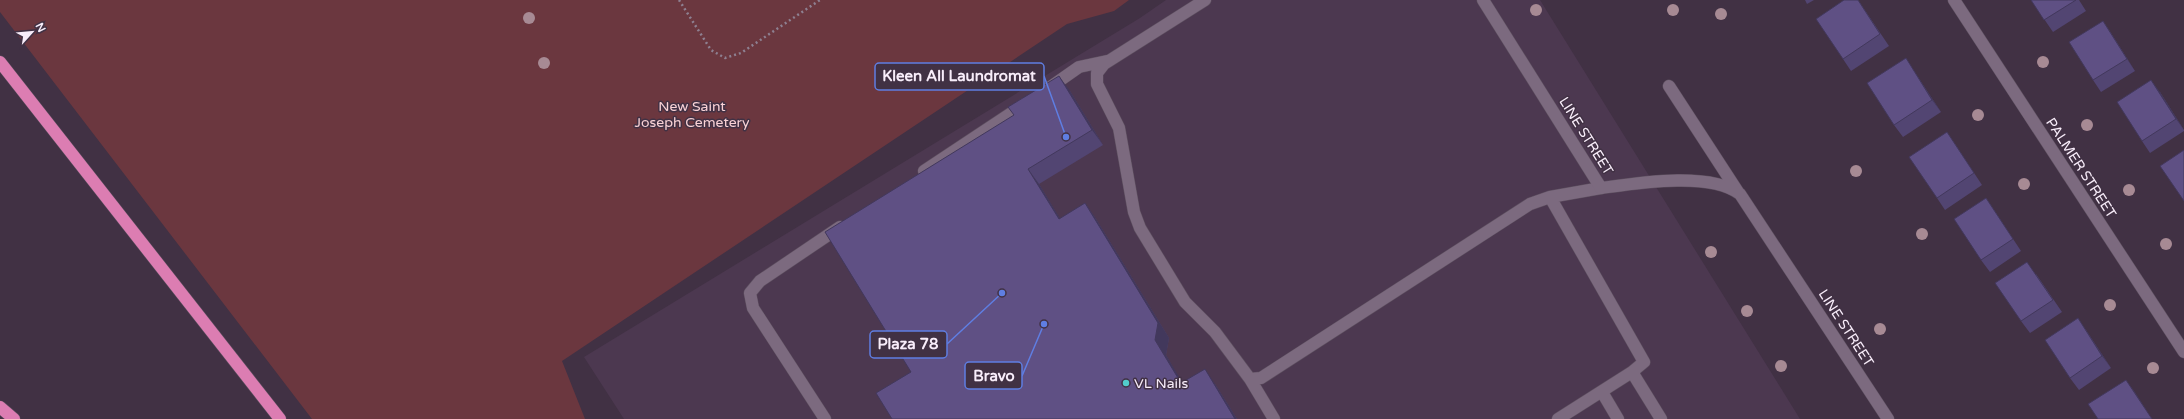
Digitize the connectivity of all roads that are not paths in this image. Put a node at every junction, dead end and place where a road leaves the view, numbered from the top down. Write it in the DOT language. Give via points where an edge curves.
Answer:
graph roads {
  1 [pos="1205,0"];
  2 [pos="1483,0"];
  3 [pos="1954,0"];
  4 [pos="1108,61"];
  5 [pos="0,62"];
  6 [pos="1669,86"];
  7 [pos="916,176"];
  8 [pos="1601,188"];
  9 [pos="1740,194"];
  10 [pos="1550,198"];
  11 [pos="851,220"];
  12 [pos="2184,352"];
  13 [pos="1632,372"];
  14 [pos="1250,379"];
  15 [pos="1602,392"];
  16 [pos="0,407"];
  17 [pos="1561,418"];
  18 [pos="14,419"];
  19 [pos="280,419"];
  20 [pos="825,419"];
  21 [pos="1274,419"];
  22 [pos="1618,419"];
  23 [pos="1661,419"];
  24 [pos="1888,419"];
  1 -- 4 [label="street"];
  2 -- 8 [label="street, LINE STREET"];
  3 -- 12 [label="street, PALMER STREET"];
  4 -- 7 [label="street" via="1079,67"];
  4 -- 14 [label="street" via="1097,73 1097,84 1119,128 1134,212 1140,228 1185,302 1215,332"];
  5 -- 19 [label="highway"];
  6 -- 9 [label="street, LINE STREET"];
  8 -- 9 [label="street, LINE STREET" via="1645,182 1706,181 1725,186"];
  8 -- 10 [label="street"];
  9 -- 24 [label="street, LINE STREET"];
  10 -- 13 [label="street" via="1644,362"];
  10 -- 14 [label="street" via="1522,209 1261,378"];
  11 -- 20 [label="street" via="760,281 750,293 753,308"];
  13 -- 15 [label="street"];
  13 -- 23 [label="street"];
  14 -- 21 [label="street"];
  15 -- 17 [label="street"];
  15 -- 22 [label="street"];
  16 -- 18 [label="highway"];
}
